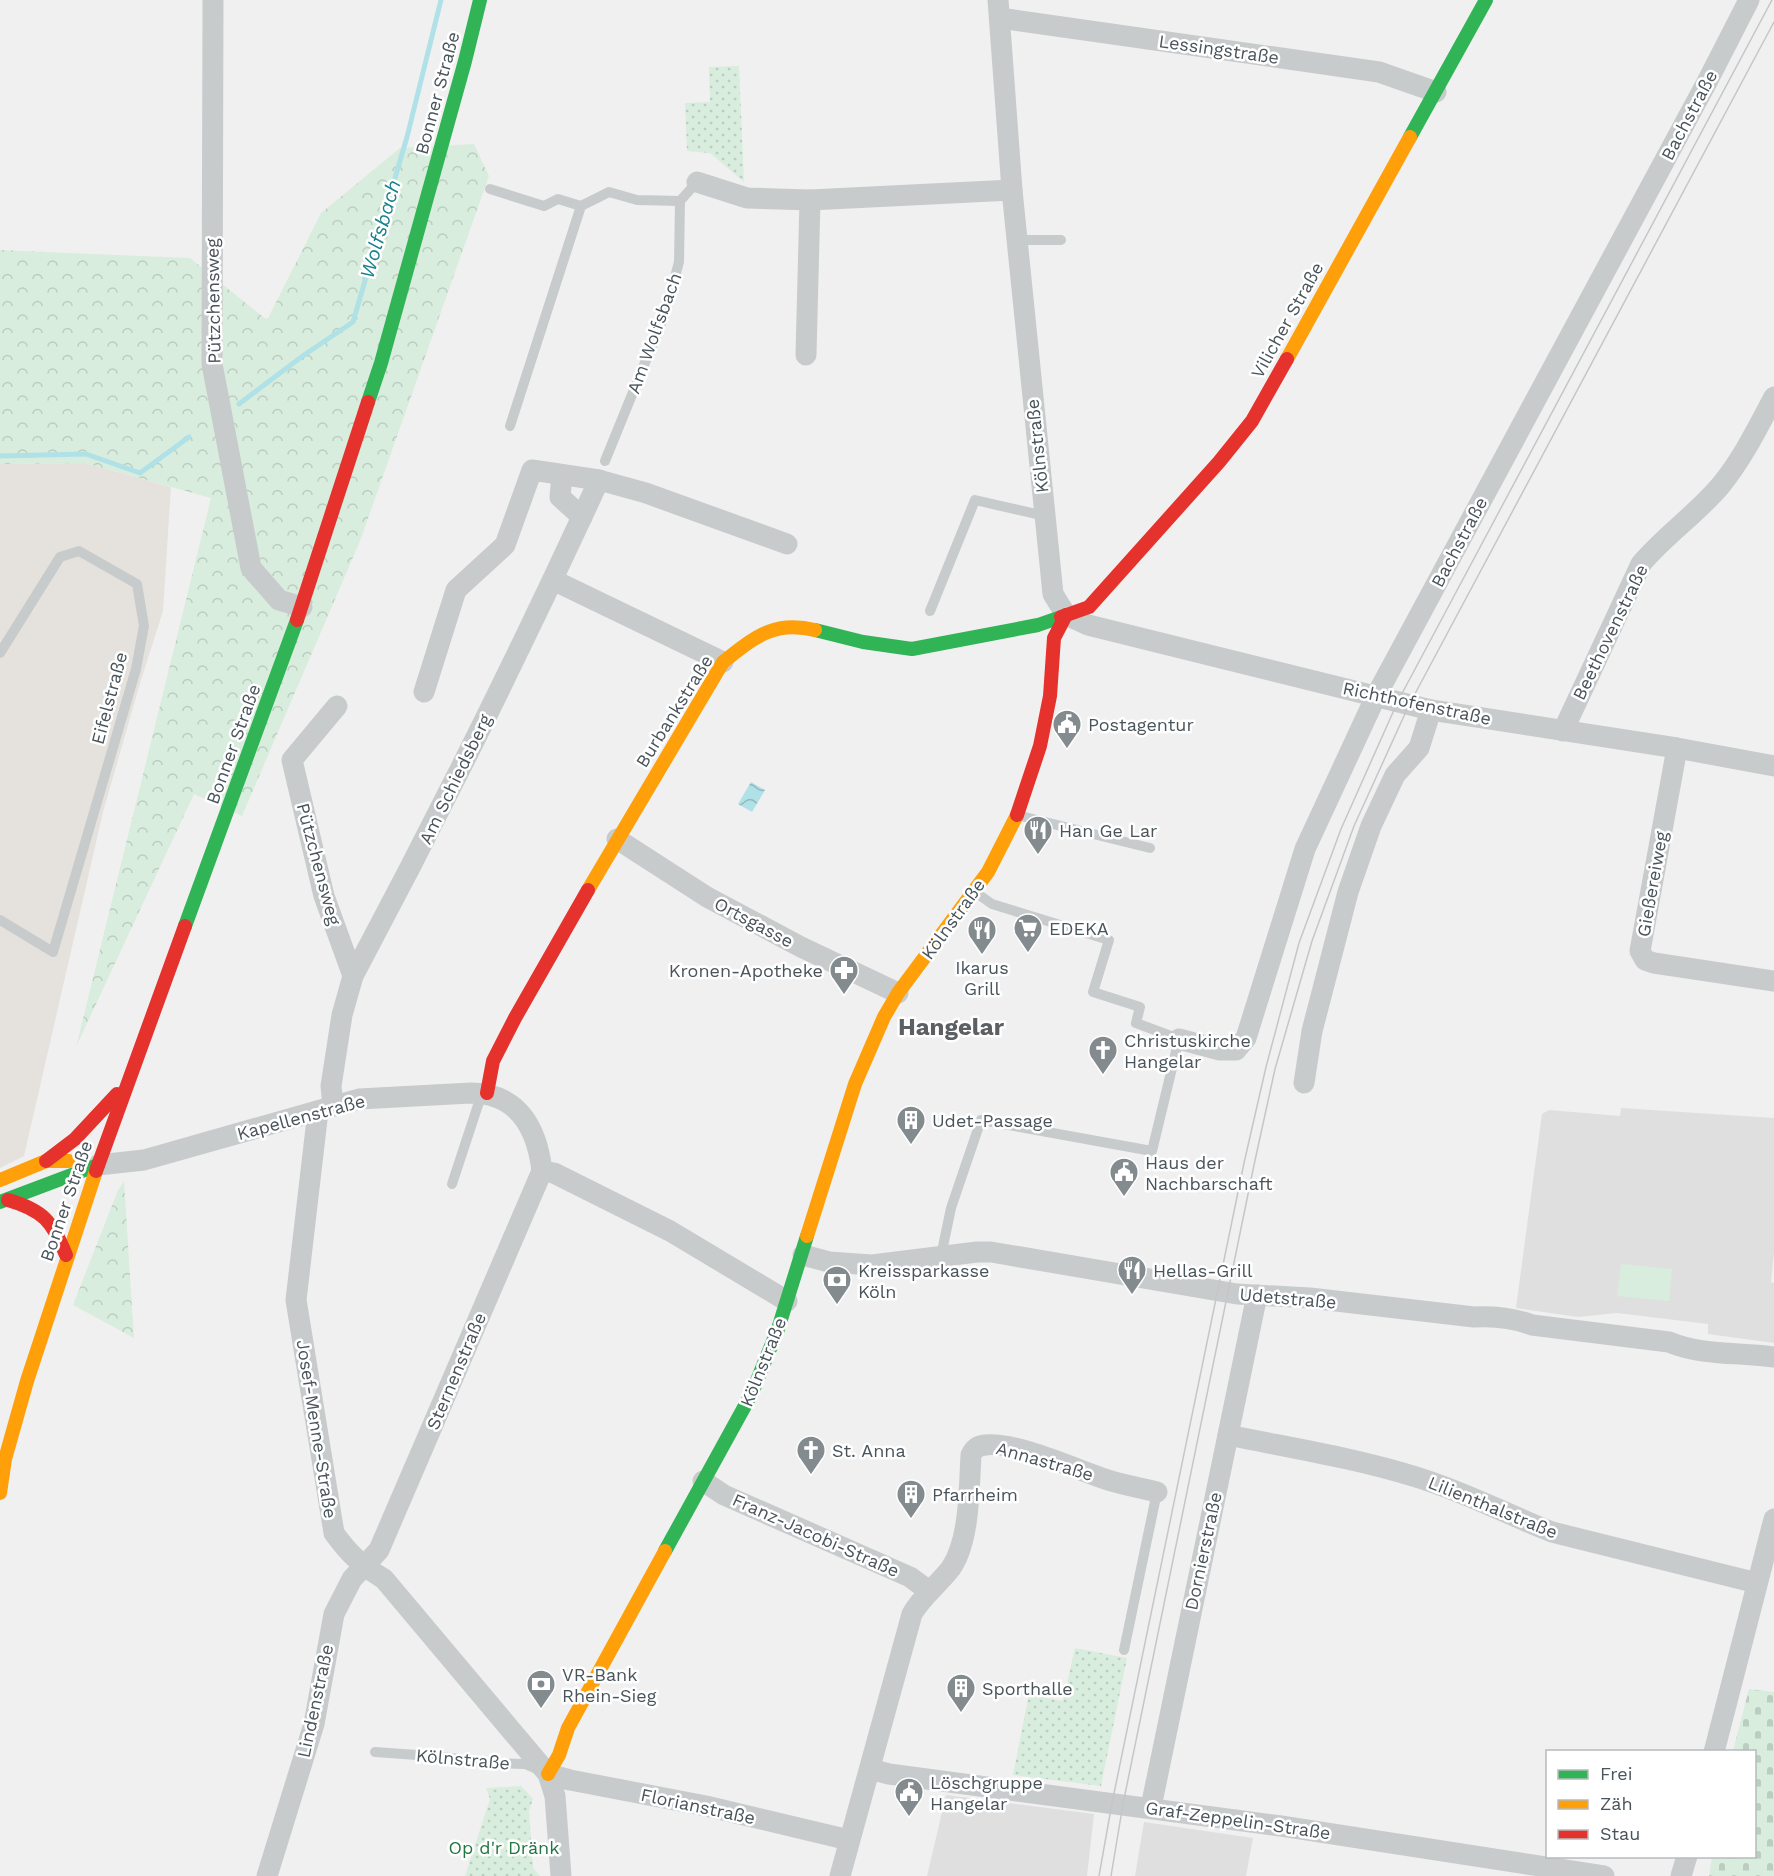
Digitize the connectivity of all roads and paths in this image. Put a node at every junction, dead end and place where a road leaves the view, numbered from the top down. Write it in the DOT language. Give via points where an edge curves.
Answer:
graph roads {
  1 [pos="213,0"];
  2 [pos="480,0"];
  3 [pos="1486,0"];
  4 [pos="1749,0"];
  5 [pos="999,9"];
  6 [pos="1436,92"];
  7 [pos="697,182"];
  8 [pos="490,189"];
  9 [pos="1012,190"];
  10 [pos="810,200"];
  11 [pos="680,201"];
  12 [pos="581,206"];
  13 [pos="1017,240"];
  14 [pos="1061,240"];
  15 [pos="806,355"];
  16 [pos="1774,397"];
  17 [pos="510,426"];
  18 [pos="602,470"];
  19 [pos="562,475"];
  20 [pos="1045,516"];
  21 [pos="582,517"];
  22 [pos="787,543"];
  23 [pos="553,580"];
  24 [pos="302,607"];
  25 [pos="930,611"];
  26 [pos="1066,615"];
  27 [pos="0,653"];
  28 [pos="723,662"];
  29 [pos="424,692"];
  30 [pos="1376,696"];
  31 [pos="337,705"];
  32 [pos="1431,710"];
  33 [pos="1563,731"];
  34 [pos="1677,748"];
  35 [pos="1774,766"];
  36 [pos="1017,815"];
  37 [pos="617,839"];
  38 [pos="1150,848"];
  39 [pos="974,892"];
  40 [pos="0,920"];
  41 [pos="353,976"];
  42 [pos="1774,981"];
  43 [pos="898,993"];
  44 [pos="1179,1039"];
  45 [pos="1304,1083"];
  46 [pos="124,1087"];
  47 [pos="485,1093"];
  48 [pos="326,1109"];
  49 [pos="46,1161"];
  50 [pos="98,1165"];
  51 [pos="542,1171"];
  52 [pos="0,1180"];
  53 [pos="452,1184"];
  54 [pos="4,1201"];
  55 [pos="66,1255"];
  56 [pos="803,1255"];
  57 [pos="941,1256"];
  58 [pos="1257,1295"];
  59 [pos="787,1302"];
  60 [pos="1774,1357"];
  61 [pos="1228,1435"];
  62 [pos="703,1481"];
  63 [pos="1157,1492"];
  64 [pos="0,1493"];
  65 [pos="1774,1520"];
  66 [pos="365,1567"];
  67 [pos="1757,1583"];
  68 [pos="929,1591"];
  69 [pos="1124,1650"];
  70 [pos="1715,1750"];
  71 [pos="375,1752"];
  72 [pos="870,1769"];
  73 [pos="548,1774"];
  74 [pos="1151,1807"];
  75 [pos="849,1840"];
  76 [pos="1687,1858"];
  77 [pos="267,1876"];
  78 [pos="561,1876"];
  79 [pos="840,1876"];
  80 [pos="1598,1876"];
  81 [pos="1681,1876"];
  1 -- 24 [label="street, Pützchensweg" via="212,364 251,568 279,600"];
  2 -- 24 [label="street, Bonner Straße" via="381,363"];
  3 -- 6 [label="street, Vilicher Straße"];
  4 -- 30 [label="street, Bachstraße"];
  5 -- 6 [label="street, Lessingstraße" via="1379,72"];
  5 -- 9 [label="street, Kölnstraße"];
  6 -- 26 [label="street, Vilicher Straße" via="1251,421 1089,607"];
  7 -- 10 [label="street" via="747,198"];
  7 -- 11 [label="lane"];
  8 -- 12 [label="lane" via="544,206 558,199"];
  9 -- 10 [label="street"];
  9 -- 13 [label="street, Kölnstraße"];
  10 -- 15 [label="street"];
  11 -- 12 [label="lane" via="637,200 609,192"];
  11 -- 18 [label="lane, Am Wolfsbach" via="679,262 664,315"];
  12 -- 17 [label="lane"];
  13 -- 14 [label="lane"];
  13 -- 20 [label="street, Kölnstraße"];
  16 -- 33 [label="street, Beethovenstraße" via="1740,460 1721,486 1641,564"];
  18 -- 19 [label="street"];
  18 -- 21 [label="street, Am Schiedsberg"];
  18 -- 22 [label="street" via="646,492"];
  19 -- 21 [label="street" via="560,497"];
  19 -- 29 [label="street" via="531,470 505,545 456,590"];
  20 -- 25 [label="lane" via="975,500"];
  20 -- 26 [label="street, Kölnstraße" via="1053,594"];
  21 -- 23 [label="street, Am Schiedsberg"];
  23 -- 28 [label="street"];
  23 -- 41 [label="street, Am Schiedsberg"];
  24 -- 46 [label="street, Bonner Straße"];
  26 -- 28 [label="street, Burbankstraße" via="1038,625 912,649 801,627 777,628 756,636"];
  26 -- 30 [label="street, Richthofenstraße" via="1088,625"];
  26 -- 36 [label="street, Kölnstraße" via="1054,638 1050,696 1040,746"];
  27 -- 40 [label="lane, Eifelstraße" via="60,557 79,551 137,584 144,626 136,669 53,952"];
  28 -- 37 [label="street, Burbankstraße"];
  30 -- 32 [label="street, Richthofenstraße"];
  30 -- 44 [label="street, Bachstraße" via="1305,849 1246,1038 1236,1050 1220,1050"];
  31 -- 41 [label="street, Pützchensweg" via="292,760 324,896"];
  32 -- 33 [label="street, Richthofenstraße"];
  32 -- 45 [label="street" via="1419,748 1395,775 1371,826 1348,892 1312,1031"];
  33 -- 34 [label="street, Richthofenstraße"];
  34 -- 35 [label="street, Richthofenstraße"];
  34 -- 42 [label="street, Gießereiweg" via="1640,951 1645,960 1654,963"];
  36 -- 38 [label="lane"];
  36 -- 39 [label="street, Kölnstraße"];
  37 -- 43 [label="street, Ortsgasse" via="707,897"];
  37 -- 47 [label="street, Burbankstraße" via="498,1050"];
  39 -- 43 [label="street, Kölnstraße"];
  39 -- 44 [label="lane" via="992,904 1109,940 1093,992 1140,1007 1136,1023"];
  41 -- 48 [label="street" via="342,1015"];
  43 -- 56 [label="street, Kölnstraße" via="855,1084"];
  44 -- 57 [label="lane" via="1152,1151 981,1120 951,1208"];
  46 -- 49 [label="street" via="75,1139"];
  46 -- 50 [label="street, Bonner Straße"];
  47 -- 48 [label="street, Kapellenstraße" via="359,1099"];
  47 -- 51 [label="street" via="510,1103 527,1122 540,1152"];
  47 -- 53 [label="lane"];
  48 -- 50 [label="street, Kapellenstraße" via="144,1160"];
  48 -- 66 [label="street, Josef-Menne-Straße" via="296,1300 334,1533"];
  49 -- 50 [label="street"];
  49 -- 52 [label="street"];
  50 -- 54 [label="street"];
  50 -- 55 [label="street, Bonner Straße"];
  51 -- 59 [label="street" via="554,1173 670,1231"];
  51 -- 66 [label="street, Sternenstraße" via="379,1550"];
  54 -- 55 [label="street" via="27,1205 43,1214 57,1232"];
  55 -- 64 [label="street, Bonner Straße" via="5,1459"];
  56 -- 57 [label="street, Udetstraße" via="830,1262 872,1265"];
  56 -- 59 [label="street, Kölnstraße"];
  57 -- 58 [label="street, Udetstraße" via="991,1252"];
  58 -- 60 [label="street, Udetstraße" via="1521,1320 1532,1325 1669,1342 1683,1348"];
  58 -- 61 [label="street, Dornierstraße"];
  59 -- 62 [label="street, Kölnstraße" via="752,1393"];
  61 -- 67 [label="street, Lilienthalstraße" via="1405,1473 1552,1532"];
  61 -- 74 [label="street, Dornierstraße"];
  62 -- 68 [label="street, Franz-Jacobi-Straße" via="724,1495 910,1577"];
  62 -- 73 [label="street, Kölnstraße" via="573,1719"];
  63 -- 68 [label="street, Annastraße" via="1001,1445 982,1445 971,1455 969,1507 956,1560"];
  63 -- 69 [label="lane, Annastraße"];
  65 -- 67 [label="street"];
  66 -- 73 [label="street, Josef-Menne-Straße" via="384,1579"];
  66 -- 77 [label="street, Lindenstraße" via="352,1579 334,1614 314,1724"];
  67 -- 70 [label="street"];
  68 -- 72 [label="street, Annastraße" via="912,1614"];
  71 -- 73 [label="lane, Kölnstraße" via="525,1764"];
  72 -- 74 [label="street, Graf-Zeppelin-Straße"];
  72 -- 75 [label="street, Annastraße"];
  73 -- 75 [label="street, Florianstraße"];
  73 -- 78 [label="street" via="555,1796"];
  74 -- 80 [label="street, Graf-Zeppelin-Straße"];
  75 -- 79 [label="street, Annastraße"];
  76 -- 81 [label="street"];
}
